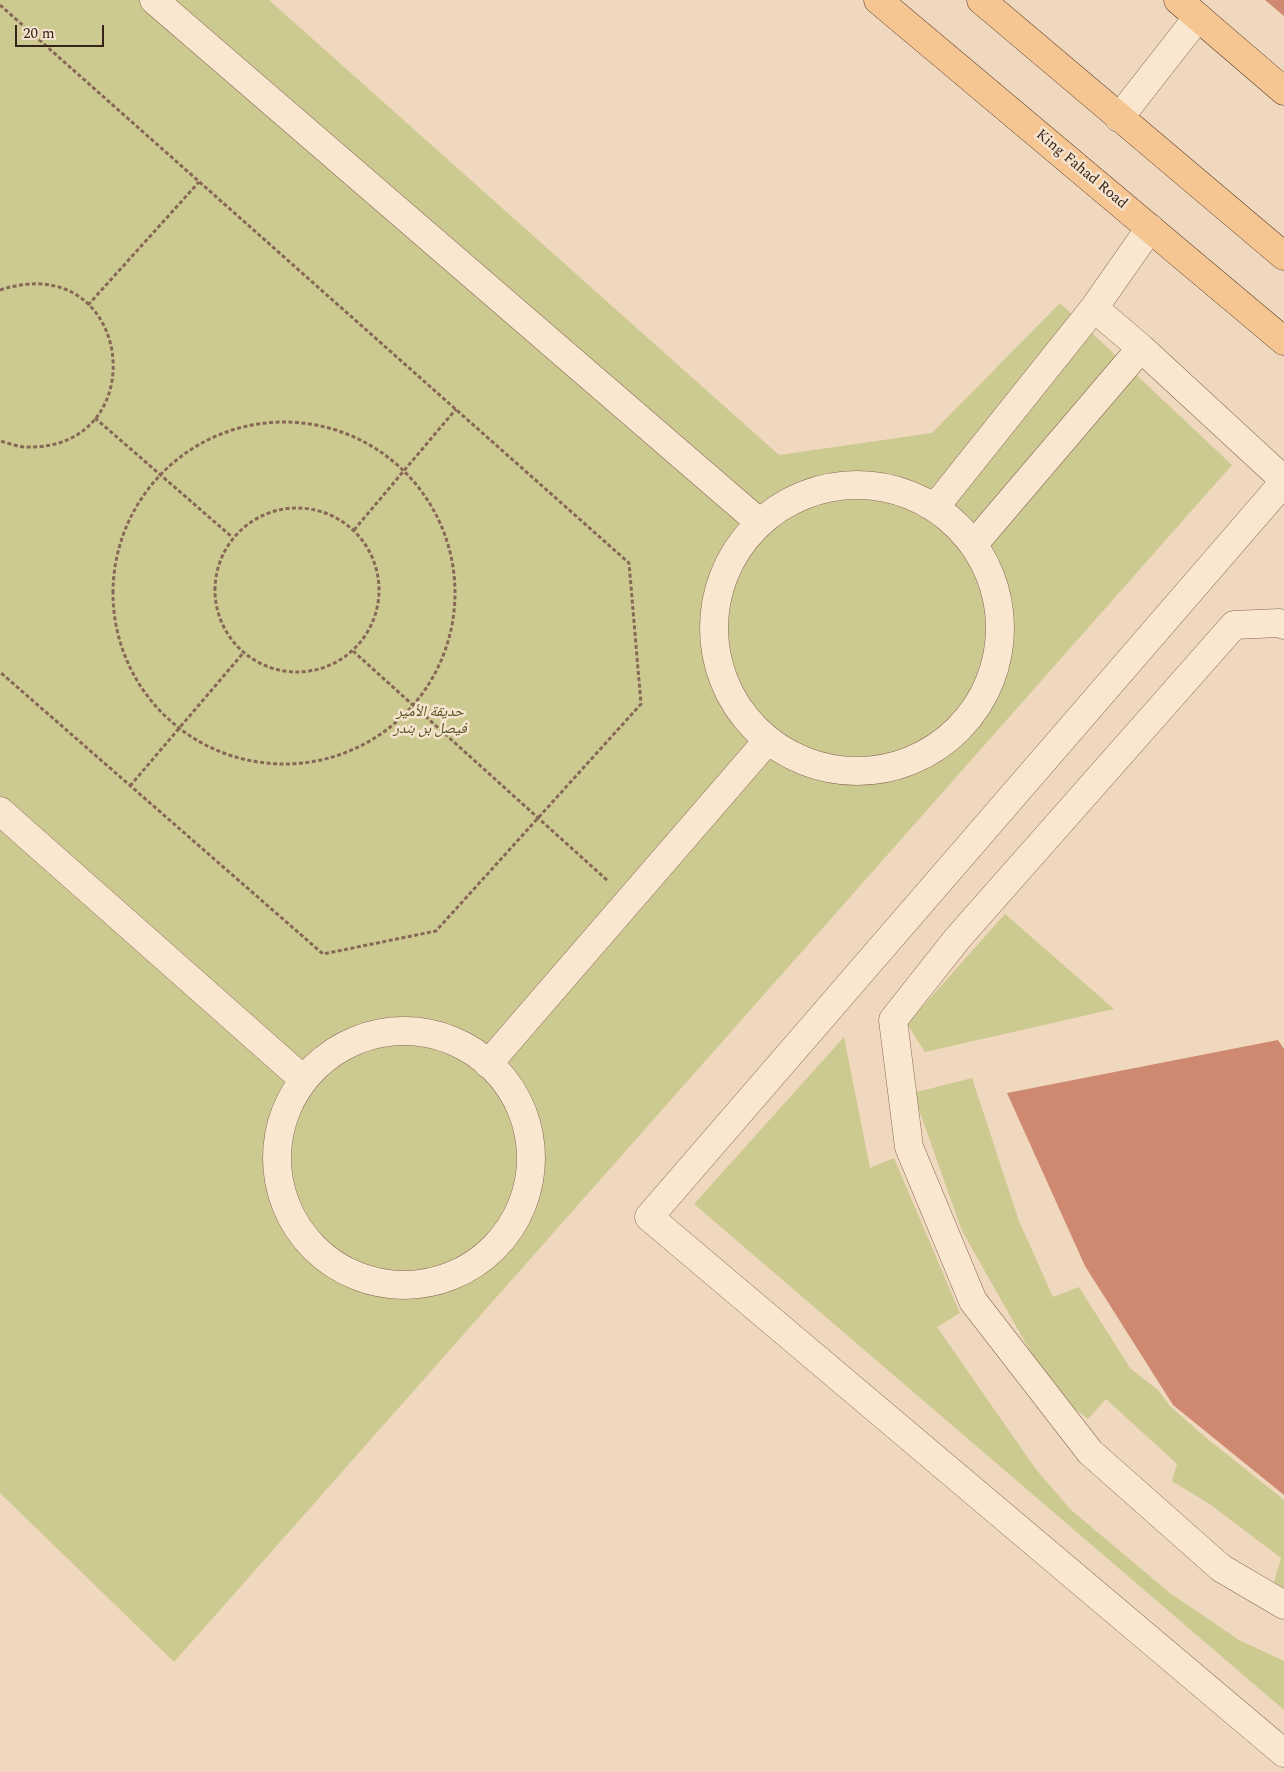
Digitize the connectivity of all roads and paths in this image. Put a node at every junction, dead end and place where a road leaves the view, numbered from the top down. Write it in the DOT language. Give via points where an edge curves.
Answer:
graph roads {
  1 [pos="154,0"];
  2 [pos="878,0"];
  3 [pos="982,0"];
  4 [pos="0,4"];
  5 [pos="1188,8"];
  6 [pos="1284,91"];
  7 [pos="1119,118"];
  8 [pos="200,182"];
  9 [pos="1150,228"];
  10 [pos="1284,256"];
  11 [pos="0,290"];
  12 [pos="88,305"];
  13 [pos="1094,308"];
  14 [pos="1284,340"];
  15 [pos="1141,348"];
  16 [pos="456,409"];
  17 [pos="95,418"];
  18 [pos="0,441"];
  19 [pos="403,471"];
  20 [pos="160,475"];
  21 [pos="1284,481"];
  22 [pos="936,506"];
  23 [pos="758,522"];
  24 [pos="354,530"];
  25 [pos="232,537"];
  26 [pos="974,544"];
  27 [pos="1284,625"];
  28 [pos="352,651"];
  29 [pos="244,652"];
  30 [pos="0,672"];
  31 [pos="414,706"];
  32 [pos="180,728"];
  33 [pos="768,740"];
  34 [pos="130,786"];
  35 [pos="0,812"];
  36 [pos="539,818"];
  37 [pos="628,902"];
  38 [pos="488,1064"];
  39 [pos="304,1080"];
  40 [pos="1284,1605"];
  41 [pos="1284,1752"];
  1 -- 23 [label="street"];
  2 -- 9 [label="main road, King Fahad Road"];
  3 -- 7 [label="main road"];
  4 -- 8 [label="path"];
  5 -- 6 [label="main road"];
  5 -- 7 [label="street"];
  7 -- 10 [label="main road"];
  8 -- 12 [label="path"];
  8 -- 16 [label="path"];
  9 -- 13 [label="street"];
  9 -- 14 [label="main road, King Fahad Road"];
  11 -- 12 [label="path" via="21,283 49,284 76,295"];
  12 -- 17 [label="path" via="111,338 115,366 110,394"];
  13 -- 15 [label="street"];
  13 -- 22 [label="street"];
  15 -- 21 [label="street"];
  15 -- 26 [label="street"];
  16 -- 19 [label="path"];
  16 -- 36 [label="path" via="629,563 641,704"];
  17 -- 18 [label="path" via="75,436 51,446 24,447"];
  17 -- 20 [label="path"];
  19 -- 20 [label="path" via="383,452 331,427 274,421 217,434 168,465"];
  19 -- 24 [label="path"];
  19 -- 31 [label="path" via="424,492 450,544 456,601 444,657"];
  20 -- 25 [label="path"];
  20 -- 32 [label="path" via="132,510 113,564 113,620 131,672 164,717"];
  21 -- 41 [label="street" via="649,1217"];
  22 -- 23 [label="street" via="894,490 846,485 798,497"];
  22 -- 26 [label="street"];
  23 -- 33 [label="street" via="730,560 714,604 714,650 728,694 755,731"];
  24 -- 25 [label="path" via="331,514 305,507 278,509 253,519"];
  24 -- 28 [label="path" via="370,551 379,577 379,604 370,630"];
  25 -- 29 [label="path" via="219,561 214,588 217,615 230,640"];
  26 -- 33 [label="street" via="995,588 1001,636 990,683 964,724 928,753 884,769 838,771 794,758"];
  27 -- 40 [label="street" via="1234,625 957,939 893,1020 909,1147 973,1301 1090,1452 1221,1568"];
  28 -- 29 [label="path" via="330,666 302,672 275,670"];
  28 -- 31 [label="path"];
  29 -- 32 [label="path"];
  30 -- 34 [label="path"];
  31 -- 32 [label="path" via="371,741 319,761 264,764 210,748"];
  31 -- 36 [label="path"];
  32 -- 34 [label="path"];
  33 -- 37 [label="street"];
  34 -- 36 [label="path" via="323,954 436,932"];
  35 -- 39 [label="street"];
  36 -- 37 [label="path"];
  37 -- 38 [label="street"];
  38 -- 39 [label="street" via="475,1052 437,1034 395,1030 355,1040 319,1062"];
  38 -- 39 [label="street" via="506,1080 525,1117 532,1158 525,1199 505,1236 474,1265 434,1282 391,1285 350,1274 315,1250 289,1216 276,1176 278,1134 293,1094"];
}
